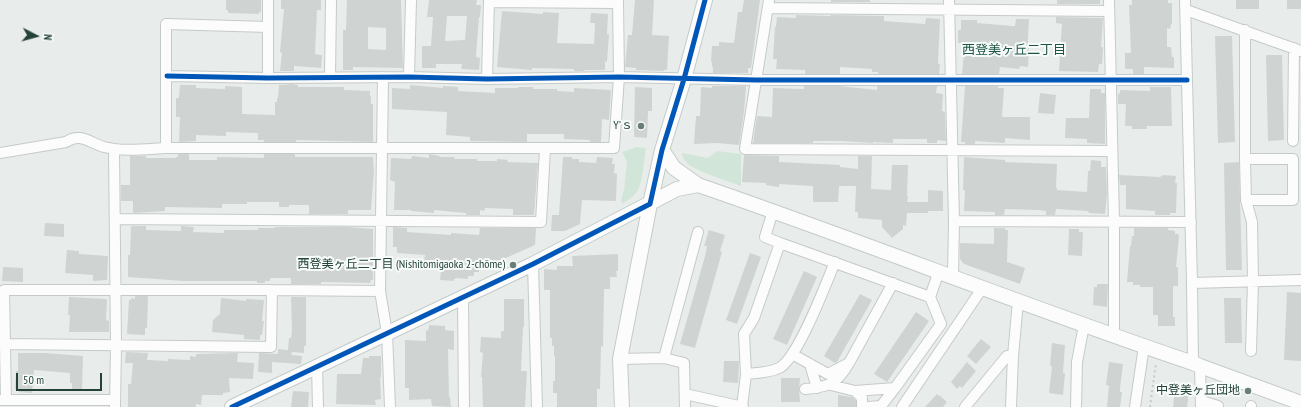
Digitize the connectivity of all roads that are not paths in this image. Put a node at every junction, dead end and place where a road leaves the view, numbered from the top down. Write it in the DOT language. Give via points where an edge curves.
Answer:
graph roads {
  1 [pos="268,0"];
  2 [pos="330,0"];
  3 [pos="412,0"];
  4 [pos="705,0"];
  5 [pos="1109,0"];
  6 [pos="489,1"];
  7 [pos="618,1"];
  8 [pos="553,2"];
  9 [pos="769,4"];
  10 [pos="949,5"];
  11 [pos="1186,5"];
  12 [pos="1109,11"];
  13 [pos="268,27"];
  14 [pos="1244,30"];
  15 [pos="1298,50"];
  16 [pos="167,76"];
  17 [pos="383,77"];
  18 [pos="409,77"];
  19 [pos="618,77"];
  20 [pos="268,78"];
  21 [pos="330,78"];
  22 [pos="487,79"];
  23 [pos="684,79"];
  24 [pos="756,80"];
  25 [pos="1187,80"];
  26 [pos="951,81"];
  27 [pos="1111,81"];
  28 [pos="1293,141"];
  29 [pos="166,148"];
  30 [pos="382,148"];
  31 [pos="545,149"];
  32 [pos="114,150"];
  33 [pos="662,150"];
  34 [pos="952,151"];
  35 [pos="1112,151"];
  36 [pos="0,153"];
  37 [pos="1245,159"];
  38 [pos="698,185"];
  39 [pos="1246,200"];
  40 [pos="650,204"];
  41 [pos="773,211"];
  42 [pos="115,219"];
  43 [pos="381,220"];
  44 [pos="954,221"];
  45 [pos="1114,222"];
  46 [pos="1191,222"];
  47 [pos="694,237"];
  48 [pos="780,243"];
  49 [pos="835,262"];
  50 [pos="533,264"];
  51 [pos="939,271"];
  52 [pos="954,276"];
  53 [pos="1301,280"];
  54 [pos="1253,282"];
  55 [pos="893,283"];
  56 [pos="1192,283"];
  57 [pos="983,287"];
  58 [pos="116,290"];
  59 [pos="272,290"];
  60 [pos="380,292"];
  61 [pos="930,297"];
  62 [pos="463,298"];
  63 [pos="1018,301"];
  64 [pos="1084,325"];
  65 [pos="386,333"];
  66 [pos="1114,336"];
  67 [pos="5,344"];
  68 [pos="116,345"];
  69 [pos="1144,346"];
  70 [pos="1251,350"];
  71 [pos="792,354"];
  72 [pos="1013,356"];
  73 [pos="664,358"];
  74 [pos="620,359"];
  75 [pos="849,363"];
  76 [pos="810,364"];
  77 [pos="1196,365"];
  78 [pos="317,366"];
  79 [pos="746,374"];
  80 [pos="831,385"];
  81 [pos="817,388"];
  82 [pos="895,388"];
  83 [pos="805,389"];
  84 [pos="855,391"];
  85 [pos="685,394"];
  86 [pos="3,400"];
  87 [pos="115,403"];
  88 [pos="1301,403"];
  89 [pos="1201,404"];
  90 [pos="1218,406"];
  91 [pos="232,407"];
  92 [pos="318,407"];
  93 [pos="390,407"];
  94 [pos="464,407"];
  95 [pos="537,407"];
  96 [pos="622,407"];
  97 [pos="685,407"];
  98 [pos="743,407"];
  99 [pos="862,407"];
  100 [pos="868,407"];
  101 [pos="902,407"];
  102 [pos="965,407"];
  103 [pos="1011,407"];
  104 [pos="1076,407"];
  105 [pos="1135,407"];
  1 -- 13 [label="street"];
  2 -- 21 [label="street"];
  3 -- 18 [label="street"];
  4 -- 23 [label="street"];
  5 -- 12 [label="street"];
  6 -- 8 [label="street"];
  6 -- 22 [label="street"];
  7 -- 8 [label="street"];
  7 -- 19 [label="street"];
  9 -- 10 [label="street"];
  9 -- 24 [label="street"];
  10 -- 12 [label="street"];
  10 -- 26 [label="street"];
  11 -- 14 [label="street"];
  11 -- 25 [label="street"];
  12 -- 27 [label="street"];
  13 -- 16 [label="street" via="166,24"];
  13 -- 20 [label="street"];
  14 -- 15 [label="street"];
  14 -- 37 [label="street"];
  15 -- 28 [label="street"];
  16 -- 20 [label="street"];
  16 -- 29 [label="street"];
  17 -- 18 [label="street"];
  17 -- 21 [label="street"];
  17 -- 30 [label="street"];
  18 -- 22 [label="street"];
  19 -- 22 [label="street"];
  19 -- 23 [label="street"];
  19 -- 31 [label="street" via="614,148"];
  20 -- 21 [label="street"];
  23 -- 24 [label="street"];
  23 -- 33 [label="street"];
  24 -- 26 [label="street"];
  24 -- 34 [label="street" via="745,150"];
  25 -- 27 [label="street"];
  25 -- 46 [label="street"];
  26 -- 27 [label="street"];
  26 -- 34 [label="street"];
  27 -- 35 [label="street"];
  29 -- 30 [label="street"];
  29 -- 32 [label="street"];
  30 -- 31 [label="street"];
  30 -- 43 [label="street"];
  31 -- 43 [label="street" via="541,222"];
  32 -- 36 [label="street" via="72,137 66,142"];
  32 -- 42 [label="street"];
  33 -- 38 [label="street" via="674,168"];
  33 -- 40 [label="street"];
  34 -- 35 [label="street"];
  34 -- 44 [label="street"];
  35 -- 45 [label="street"];
  37 -- 39 [label="street"];
  37 -- 39 [label="street" via="1293,159 1293,200"];
  38 -- 40 [label="street" via="677,189"];
  38 -- 41 [label="street"];
  39 -- 54 [label="street" via="1252,222"];
  40 -- 50 [label="street"];
  40 -- 74 [label="street"];
  41 -- 48 [label="street" via="765,237"];
  41 -- 51 [label="street"];
  42 -- 43 [label="street"];
  42 -- 58 [label="street"];
  43 -- 60 [label="street"];
  44 -- 45 [label="street"];
  44 -- 52 [label="street"];
  45 -- 46 [label="street"];
  45 -- 66 [label="street"];
  46 -- 56 [label="street"];
  47 -- 73 [label="street"];
  48 -- 49 [label="street"];
  48 -- 79 [label="street" via="754,318 744,334"];
  49 -- 55 [label="street"];
  49 -- 71 [label="street" via="803,337"];
  50 -- 62 [label="street"];
  50 -- 95 [label="street"];
  51 -- 52 [label="street"];
  51 -- 61 [label="street"];
  52 -- 57 [label="street"];
  53 -- 54 [label="street"];
  54 -- 56 [label="street"];
  54 -- 70 [label="street"];
  55 -- 61 [label="street"];
  55 -- 75 [label="street"];
  56 -- 77 [label="street"];
  57 -- 63 [label="street"];
  57 -- 101 [label="street"];
  58 -- 59 [label="street"];
  58 -- 67 [label="street" via="4,290"];
  58 -- 68 [label="street"];
  59 -- 60 [label="street"];
  59 -- 68 [label="street" via="271,347"];
  60 -- 65 [label="street"];
  61 -- 82 [label="street" via="941,324"];
  62 -- 65 [label="street"];
  62 -- 94 [label="street"];
  63 -- 64 [label="street"];
  63 -- 72 [label="street"];
  64 -- 66 [label="street"];
  64 -- 104 [label="street" via="1077,362"];
  65 -- 78 [label="street"];
  65 -- 93 [label="street"];
  66 -- 69 [label="street"];
  67 -- 68 [label="street"];
  67 -- 86 [label="street"];
  68 -- 87 [label="street"];
  69 -- 77 [label="street"];
  69 -- 105 [label="street"];
  71 -- 76 [label="street"];
  71 -- 79 [label="street" via="780,368"];
  72 -- 102 [label="street" via="1007,356"];
  72 -- 103 [label="street"];
  73 -- 74 [label="street"];
  73 -- 85 [label="street" via="684,363"];
  74 -- 96 [label="street"];
  75 -- 76 [label="street" via="828,374"];
  75 -- 80 [label="street" via="843,374"];
  76 -- 81 [label="street"];
  77 -- 88 [label="street"];
  77 -- 89 [label="street"];
  78 -- 91 [label="street"];
  78 -- 92 [label="street"];
  79 -- 98 [label="street"];
  80 -- 81 [label="street"];
  80 -- 84 [label="street"];
  81 -- 83 [label="street"];
  82 -- 84 [label="street"];
  82 -- 100 [label="street" via="881,406"];
  84 -- 99 [label="street" via="862,398"];
  85 -- 97 [label="street"];
  85 -- 98 [label="street"];
  86 -- 87 [label="street"];
  89 -- 90 [label="street"];
}
